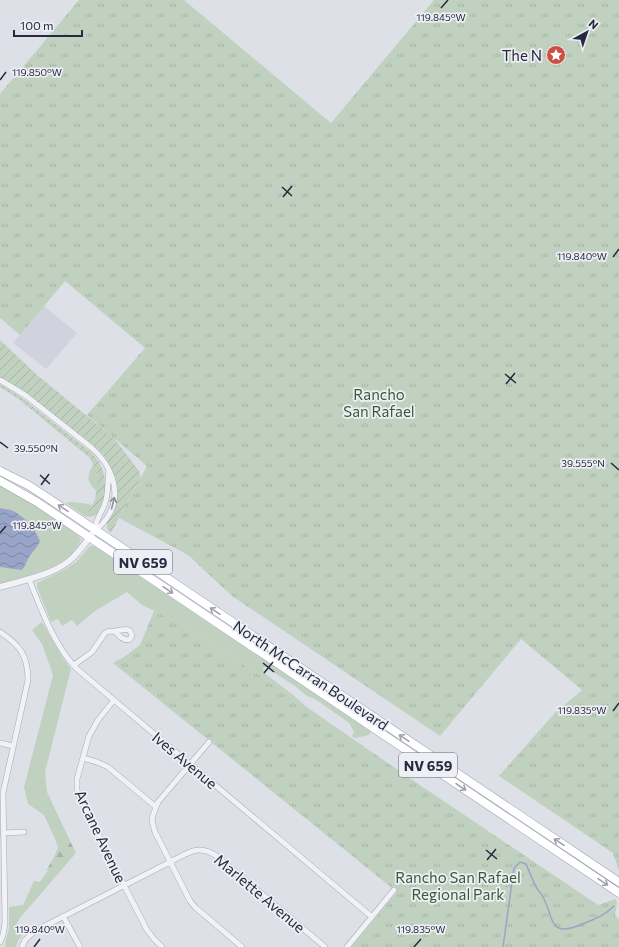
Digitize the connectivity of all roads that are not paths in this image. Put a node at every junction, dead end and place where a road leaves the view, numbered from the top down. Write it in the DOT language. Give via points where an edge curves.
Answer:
graph roads {
  1 [pos="0,380"];
  2 [pos="109,470"];
  3 [pos="0,471"];
  4 [pos="0,481"];
  5 [pos="95,530"];
  6 [pos="90,537"];
  7 [pos="29,579"];
  8 [pos="0,587"];
  9 [pos="0,632"];
  10 [pos="115,632"];
  11 [pos="74,665"];
  12 [pos="318,680"];
  13 [pos="312,687"];
  14 [pos="114,700"];
  15 [pos="209,742"];
  16 [pos="0,743"];
  17 [pos="13,746"];
  18 [pos="83,758"];
  19 [pos="190,764"];
  20 [pos="156,807"];
  21 [pos="3,832"];
  22 [pos="24,832"];
  23 [pos="170,862"];
  24 [pos="591,864"];
  25 [pos="586,871"];
  26 [pos="619,882"];
  27 [pos="124,885"];
  28 [pos="394,890"];
  29 [pos="619,893"];
  30 [pos="63,916"];
  31 [pos="372,917"];
  32 [pos="0,942"];
  33 [pos="22,947"];
  34 [pos="80,947"];
  35 [pos="162,947"];
  36 [pos="242,947"];
  37 [pos="325,947"];
  38 [pos="347,947"];
  1 -- 2 [label="street" via="25,395 92,448"];
  2 -- 5 [label="street" via="107,496 96,520"];
  5 -- 2 [label="street, one-way" via="111,512 115,498 115,485"];
  5 -- 3 [label="main road, North McCarran Boulevard / NV 659, one-way" via="28,485"];
  4 -- 6 [label="main road, North McCarran Boulevard / NV 659"];
  5 -- 6 [label="street"];
  12 -- 5 [label="main road, North McCarran Boulevard / NV 659, one-way"];
  6 -- 7 [label="street" via="64,565"];
  6 -- 13 [label="main road, North McCarran Boulevard / NV 659, one-way"];
  7 -- 8 [label="street"];
  7 -- 11 [label="street, Ives Avenue" via="45,620"];
  9 -- 17 [label="street" via="19,647 28,673"];
  10 -- 11 [label="street" via="105,633 92,652"];
  11 -- 14 [label="street, Ives Avenue"];
  12 -- 13 [label="main road"];
  24 -- 12 [label="main road, North McCarran Boulevard / NV 659, one-way"];
  13 -- 25 [label="main road, North McCarran Boulevard / NV 659, one-way"];
  14 -- 18 [label="street, Arcane Avenue" via="91,730"];
  14 -- 19 [label="street, Ives Avenue"];
  15 -- 19 [label="street"];
  16 -- 17 [label="street"];
  17 -- 21 [label="street" via="3,793"];
  18 -- 20 [label="street" via="108,767"];
  18 -- 27 [label="street, Arcane Avenue" via="77,779 77,790"];
  19 -- 20 [label="street"];
  19 -- 31 [label="street, Ives Avenue"];
  20 -- 23 [label="street" via="153,826"];
  21 -- 22 [label="street"];
  21 -- 32 [label="street" via="5,923"];
  23 -- 27 [label="street, Marlette Avenue"];
  23 -- 36 [label="street" via="192,904"];
  23 -- 37 [label="street, Marlette Avenue" via="195,850 208,851"];
  24 -- 25 [label="main road"];
  24 -- 26 [label="main road, North McCarran Boulevard / NV 659"];
  25 -- 29 [label="main road, North McCarran Boulevard / NV 659, one-way"];
  27 -- 30 [label="street, Marlette Avenue"];
  27 -- 35 [label="street, Arcane Avenue" via="147,930"];
  28 -- 31 [label="street"];
  30 -- 33 [label="street, Marlette Avenue" via="31,933"];
  30 -- 34 [label="street"];
  31 -- 38 [label="street"];
}
